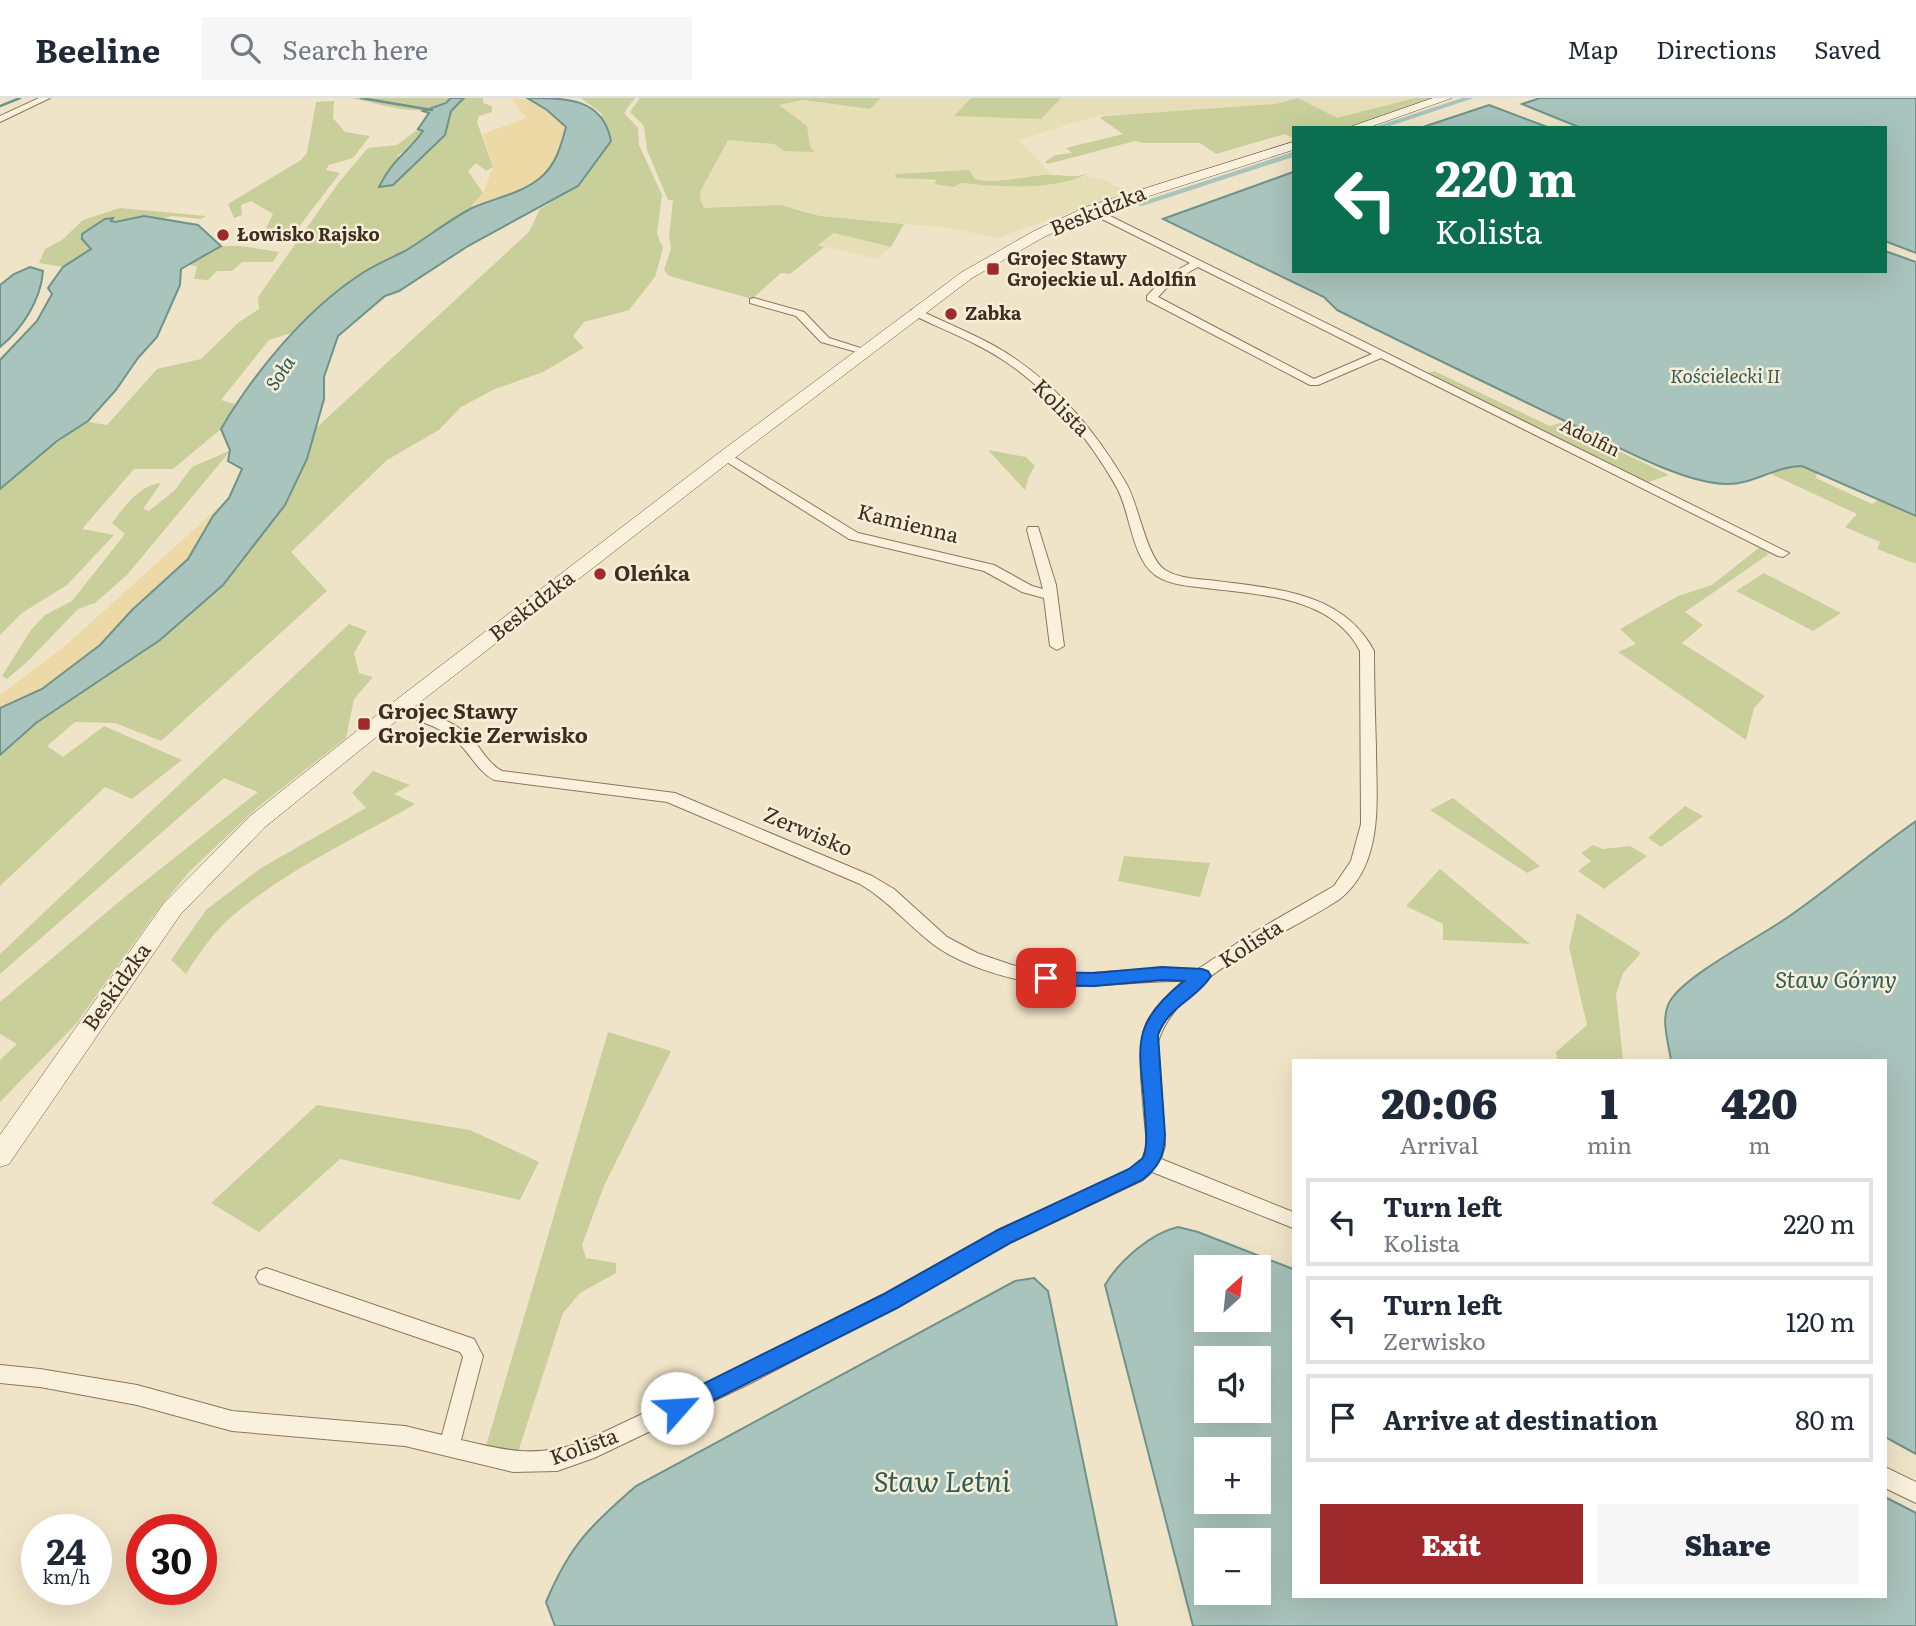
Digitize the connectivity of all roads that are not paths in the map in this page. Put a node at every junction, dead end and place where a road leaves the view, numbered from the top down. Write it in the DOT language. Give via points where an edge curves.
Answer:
graph roads {
  1 [pos="46,98"];
  2 [pos="1446,98"];
  3 [pos="0,119"];
  4 [pos="1359,126"];
  5 [pos="1292,146"];
  6 [pos="1091,210"];
  7 [pos="1197,263"];
  8 [pos="754,301"];
  9 [pos="915,312"];
  10 [pos="864,351"];
  11 [pos="1381,354"];
  12 [pos="726,456"];
  13 [pos="1033,530"];
  14 [pos="1783,553"];
  15 [pos="1051,596"];
  16 [pos="1057,646"];
  17 [pos="399,708"];
  18 [pos="1202,976"];
  19 [pos="0,1156"];
  20 [pos="1150,1163"];
  21 [pos="1292,1220"];
  22 [pos="266,1277"];
  23 [pos="0,1374"];
  24 [pos="449,1447"];
  25 [pos="1887,1478"];
  26 [pos="1916,1493"];
  1 -- 3 [label="street"];
  2 -- 4 [label="main road"];
  5 -- 6 [label="main road, Beskidzka"];
  6 -- 7 [label="street, Adolfin"];
  6 -- 9 [label="main road, Beskidzka" via="982,266"];
  7 -- 11 [label="street, Adolfin"];
  7 -- 11 [label="street" via="1169,279 1151,298 1314,383"];
  8 -- 10 [label="street" via="800,314 825,340"];
  9 -- 10 [label="main road, Beskidzka"];
  9 -- 18 [label="street, Kolista" via="1011,361 1087,433 1129,500 1159,572 1297,599 1339,618 1366,645 1370,664 1369,815 1360,860 1338,892"];
  10 -- 12 [label="main road, Beskidzka"];
  11 -- 14 [label="street, Adolfin"];
  12 -- 15 [label="street, Kamienna" via="854,536 979,565"];
  12 -- 17 [label="main road, Beskidzka"];
  13 -- 15 [label="street"];
  15 -- 16 [label="street"];
  17 -- 18 [label="street, Zerwisko" via="454,732 480,764 499,776 670,797 866,880 933,936 990,965 1060,979"];
  17 -- 19 [label="main road, Beskidzka" via="257,822 172,909"];
  18 -- 20 [label="street, Kolista" via="1169,1003 1149,1035 1156,1135"];
  20 -- 21 [label="street"];
  20 -- 24 [label="street, Kolista" via="1136,1175 1005,1236 877,1308 587,1451 557,1461 522,1463"];
  22 -- 24 [label="street" via="467,1345 473,1356"];
  23 -- 24 [label="street, Kolista" via="137,1395 232,1422 387,1434"];
  25 -- 26 [label="street"];
}
